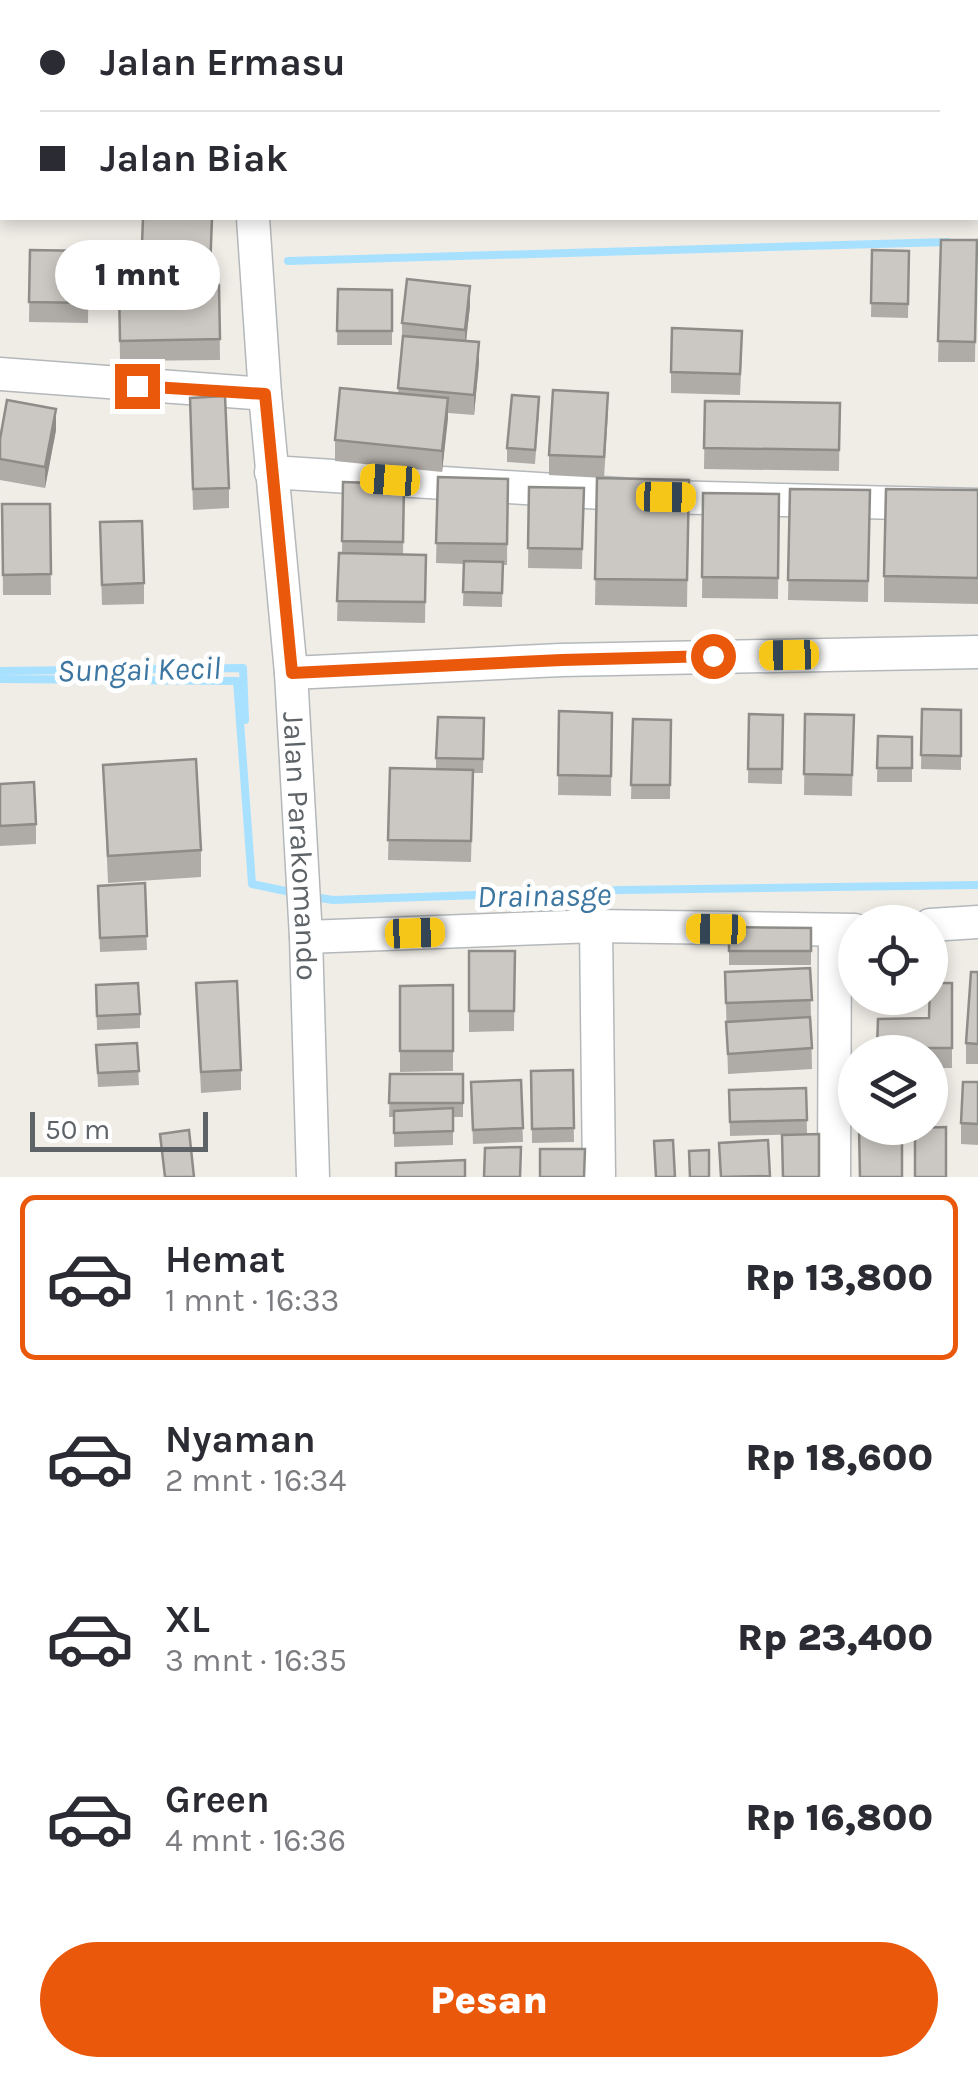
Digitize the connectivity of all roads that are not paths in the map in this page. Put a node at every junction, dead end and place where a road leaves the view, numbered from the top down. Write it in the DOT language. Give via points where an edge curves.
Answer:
graph roads {
  1 [pos="252,220"];
  2 [pos="0,374"];
  3 [pos="265,394"];
  4 [pos="272,472"];
  5 [pos="978,505"];
  6 [pos="978,652"];
  7 [pos="292,673"];
  8 [pos="978,922"];
  9 [pos="948,924"];
  10 [pos="596,926"];
  11 [pos="838,931"];
  12 [pos="306,937"];
  13 [pos="841,1015"];
  14 [pos="314,1177"];
  15 [pos="599,1177"];
  16 [pos="834,1177"];
  1 -- 3 [label="street, Jalan Parakomando"];
  2 -- 3 [label="street"];
  3 -- 4 [label="street, Jalan Parakomando"];
  4 -- 5 [label="street" via="666,497"];
  4 -- 7 [label="street, Jalan Parakomando"];
  6 -- 7 [label="street"];
  7 -- 12 [label="street, Jalan Parakomando"];
  8 -- 9 [label="street"];
  10 -- 11 [label="street"];
  10 -- 12 [label="street"];
  10 -- 15 [label="street"];
  12 -- 14 [label="street, Jalan Parakomando"];
  13 -- 16 [label="street"];
}
